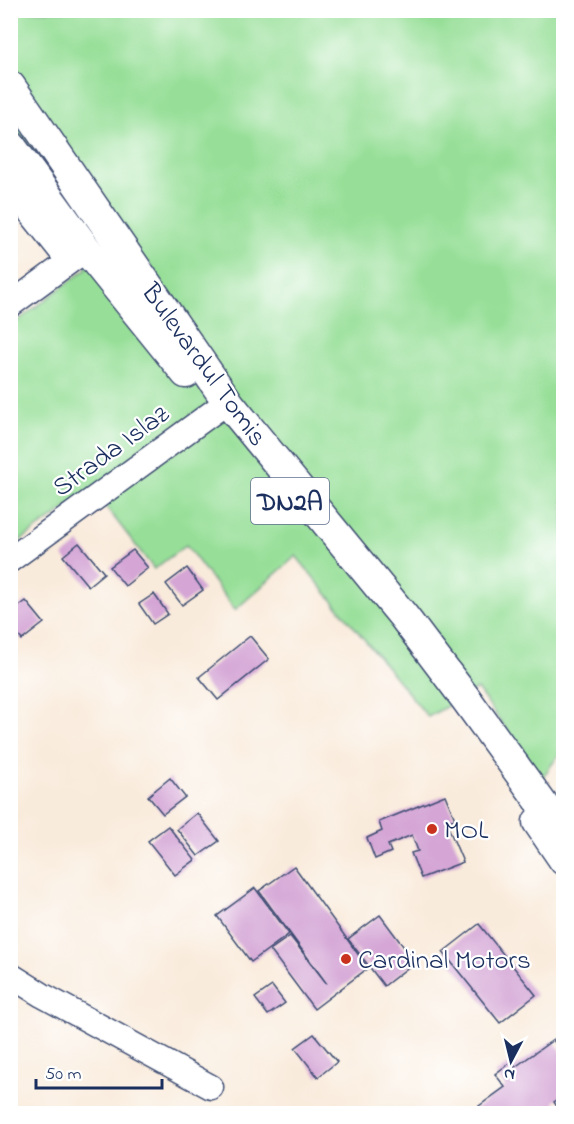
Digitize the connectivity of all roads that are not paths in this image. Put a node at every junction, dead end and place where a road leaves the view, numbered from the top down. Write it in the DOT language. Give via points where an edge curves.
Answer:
graph roads {
  1 [pos="10,86"];
  2 [pos="10,145"];
  3 [pos="10,187"];
  4 [pos="78,255"];
  5 [pos="10,305"];
  6 [pos="216,410"];
  7 [pos="10,560"];
  8 [pos="564,834"];
  9 [pos="564,860"];
  10 [pos="10,975"];
  11 [pos="211,1087"];
  1 -- 8 [label="main road, Bulevardul Tomis / DN2A" via="230,405 404,617"];
  2 -- 4 [label="main road, Bulevardul Tomis / DN2A"];
  3 -- 4 [label="street"];
  4 -- 5 [label="street"];
  4 -- 6 [label="main road, Bulevardul Tomis / DN2A"];
  6 -- 7 [label="street, Strada Islaz"];
  6 -- 9 [label="main road, Bulevardul Tomis / DN2A" via="400,635"];
  10 -- 11 [label="street"];
}
